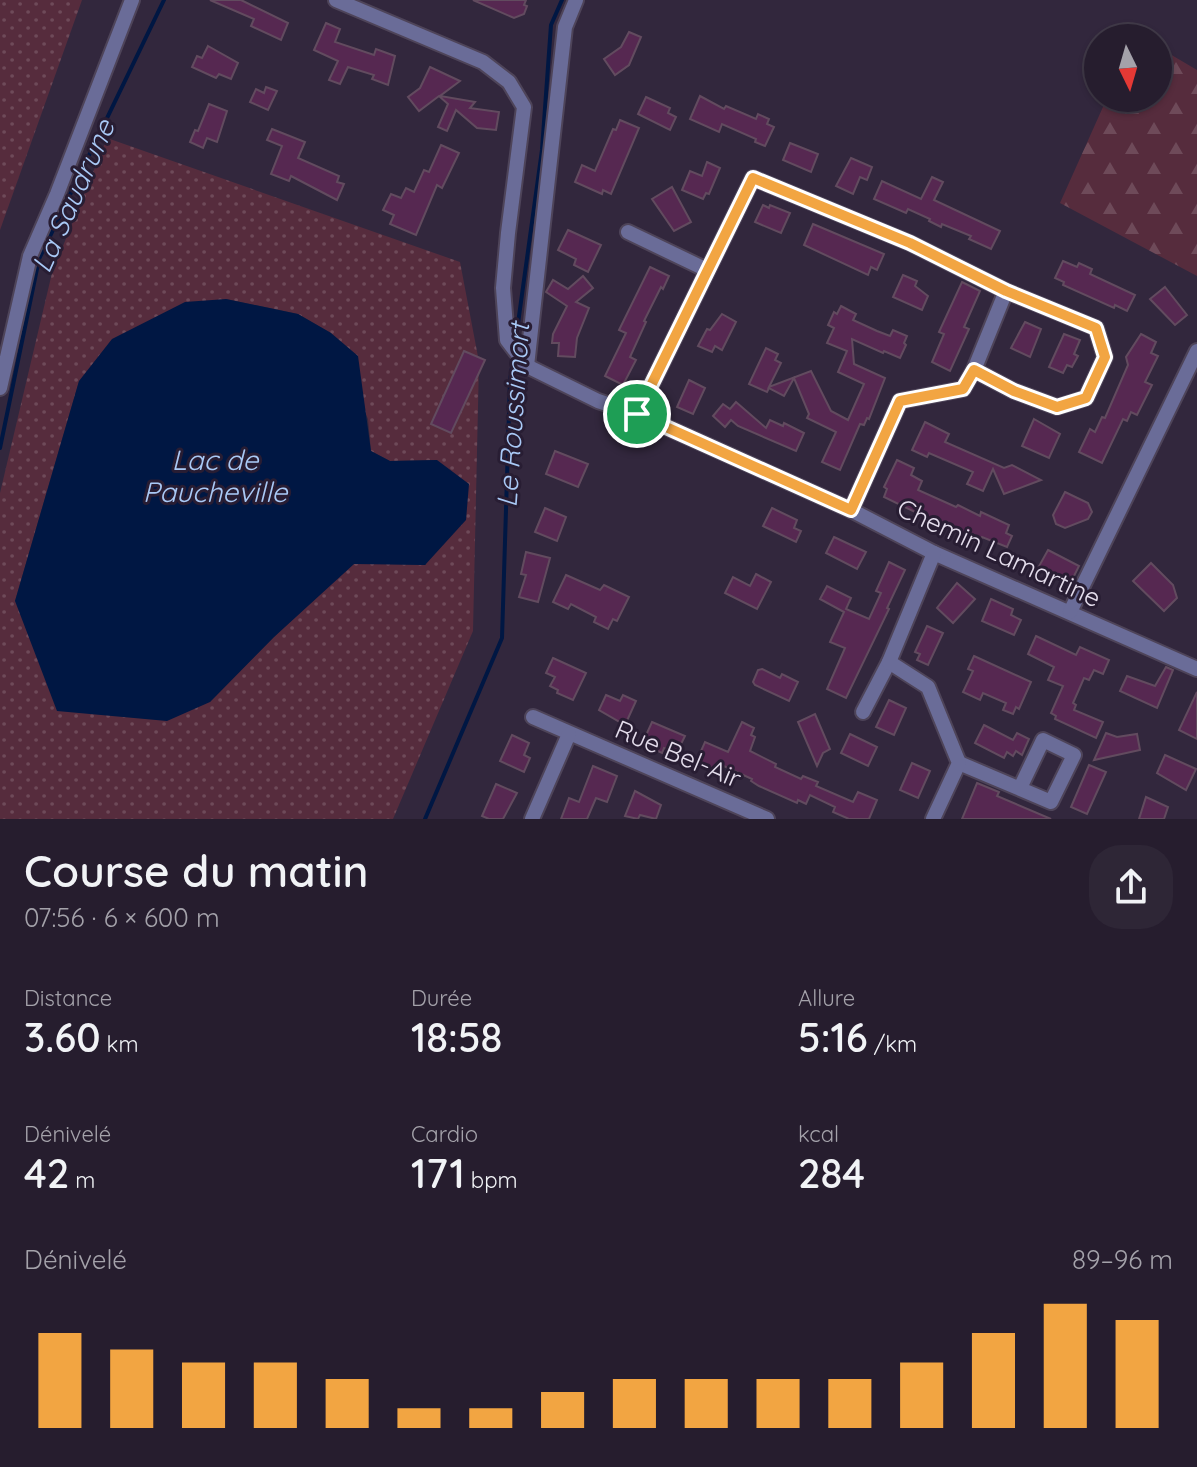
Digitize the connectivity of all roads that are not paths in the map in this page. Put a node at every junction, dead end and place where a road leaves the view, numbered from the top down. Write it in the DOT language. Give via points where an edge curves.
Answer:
graph roads {
  1 [pos="132,0"];
  2 [pos="336,0"];
  3 [pos="576,0"];
  4 [pos="628,232"];
  5 [pos="707,270"];
  6 [pos="1006,291"];
  7 [pos="1197,351"];
  8 [pos="527,366"];
  9 [pos="974,370"];
  10 [pos="0,388"];
  11 [pos="637,414"];
  12 [pos="851,510"];
  13 [pos="934,553"];
  14 [pos="1070,612"];
  15 [pos="889,662"];
  16 [pos="1197,669"];
  17 [pos="863,712"];
  18 [pos="533,717"];
  19 [pos="569,734"];
  20 [pos="959,763"];
  21 [pos="1020,788"];
  22 [pos="532,819"];
  23 [pos="767,819"];
  24 [pos="933,819"];
  1 -- 10 [label="street" via="30,256"];
  2 -- 8 [label="street, Chemin Lamartine" via="483,62 509,82 524,107 504,274 507,340"];
  3 -- 8 [label="street" via="565,27"];
  4 -- 5 [label="street"];
  5 -- 6 [label="street" via="753,178 910,243"];
  5 -- 11 [label="street"];
  6 -- 9 [label="street"];
  6 -- 9 [label="street" via="1096,328 1105,357 1086,398 1057,407"];
  7 -- 14 [label="street"];
  8 -- 11 [label="street, Chemin Lamartine"];
  9 -- 12 [label="street" via="963,389 900,401"];
  11 -- 12 [label="street, Chemin Lamartine"];
  12 -- 13 [label="street, Chemin Lamartine"];
  13 -- 14 [label="street, Chemin Lamartine"];
  13 -- 15 [label="street"];
  14 -- 16 [label="street, Chemin Lamartine"];
  15 -- 17 [label="street"];
  15 -- 20 [label="street" via="928,687"];
  18 -- 19 [label="street, Rue Bel-Air"];
  19 -- 22 [label="street"];
  19 -- 23 [label="street, Rue Bel-Air"];
  20 -- 21 [label="street"];
  20 -- 24 [label="street"];
}
